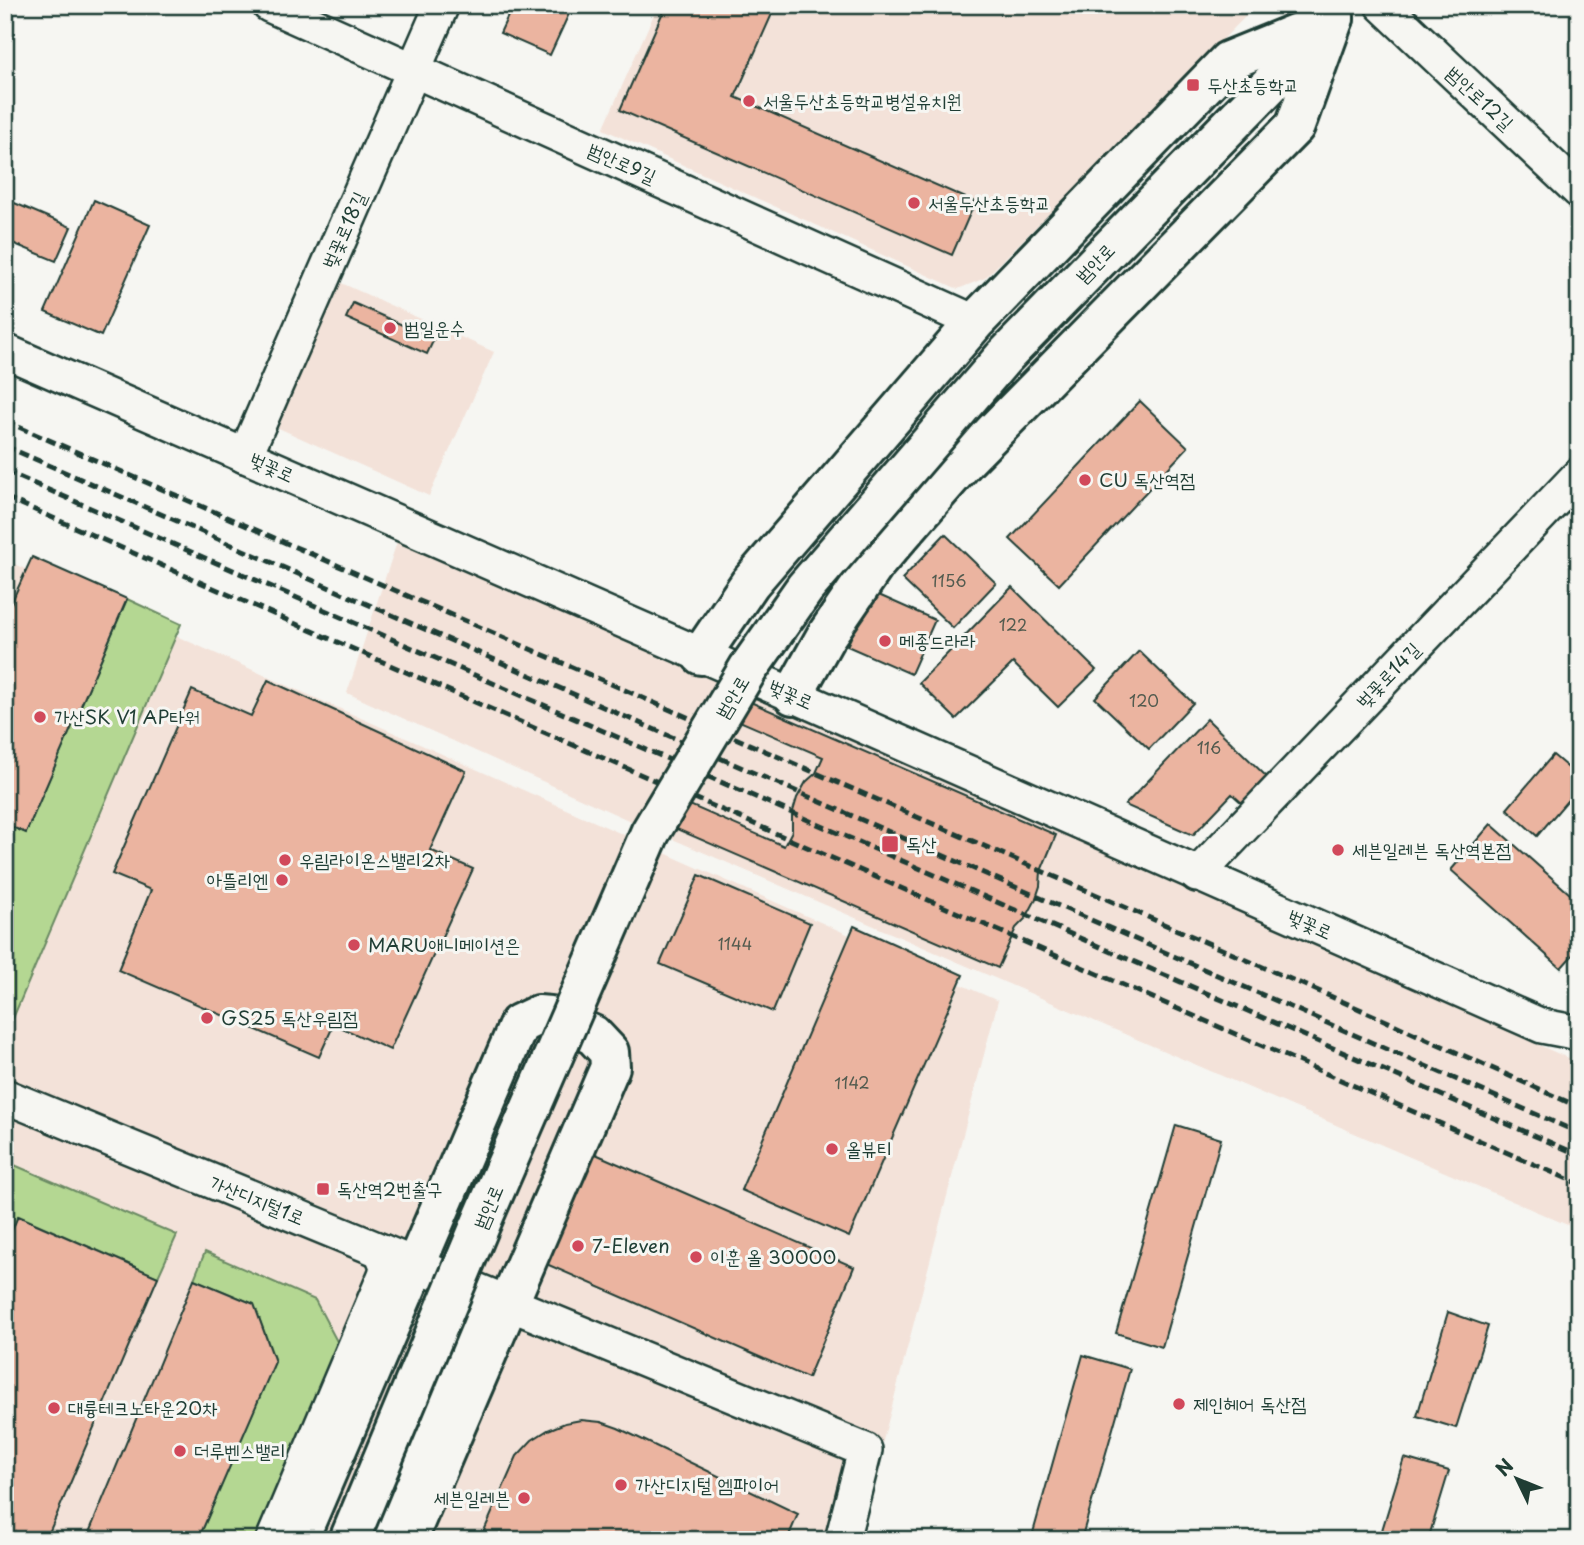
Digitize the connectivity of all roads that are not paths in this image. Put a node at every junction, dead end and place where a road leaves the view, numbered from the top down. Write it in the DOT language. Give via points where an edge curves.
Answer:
graph roads {
  1 [pos="269,5"];
  2 [pos="442,5"];
  3 [pos="1382,5"];
  4 [pos="1340,12"];
  5 [pos="414,70"];
  6 [pos="1579,191"];
  7 [pos="975,321"];
  8 [pos="5,351"];
  9 [pos="245,456"];
  10 [pos="1579,475"];
  11 [pos="701,655"];
  12 [pos="793,695"];
  13 [pos="1197,874"];
  14 [pos="1579,1033"];
  15 [pos="5,1096"];
  16 [pos="397,1258"];
  17 [pos="470,1287"];
  18 [pos="509,1303"];
  19 [pos="274,1540"];
  20 [pos="298,1540"];
  21 [pos="316,1540"];
  22 [pos="349,1540"];
  23 [pos="378,1540"];
  24 [pos="407,1540"];
  25 [pos="842,1540"];
  1 -- 5 [label="street, 범안로9길"];
  2 -- 5 [label="street, 벚꽃로18길"];
  3 -- 6 [label="street, 범안로12길"];
  4 -- 7 [label="main road" via="1228,61"];
  4 -- 12 [label="main road" via="1295,126 966,460 876,563"];
  4 -- 22 [label="main road, 범안로, bridge" via="1003,358 806,588 748,669 650,833"];
  5 -- 7 [label="street, 범안로9길"];
  5 -- 9 [label="street, 벚꽃로18길"];
  7 -- 11 [label="main road" via="750,583"];
  8 -- 9 [label="street, 벚꽃로"];
  9 -- 11 [label="street, 벚꽃로"];
  10 -- 13 [label="street, 벚꽃로14길"];
  11 -- 12 [label="street, 벚꽃로"];
  12 -- 13 [label="street, 벚꽃로"];
  13 -- 14 [label="street, 벚꽃로" via="1542,1026"];
  15 -- 16 [label="street, 가산디지털1로"];
  16 -- 17 [label="street, 가산디지털1로"];
  16 -- 18 [label="main road" via="519,1024 538,1015 550,1016 593,1035 609,1052 610,1067"];
  16 -- 19 [label="street" via="387,1266"];
  16 -- 20 [label="main road" via="366,1380"];
  16 -- 21 [label="street" via="410,1312 404,1337"];
  17 -- 18 [label="street, 가산디지털1로"];
  17 -- 23 [label="street" via="475,1305 471,1321"];
  18 -- 24 [label="main road"];
  18 -- 25 [label="street" via="865,1450"];
}
